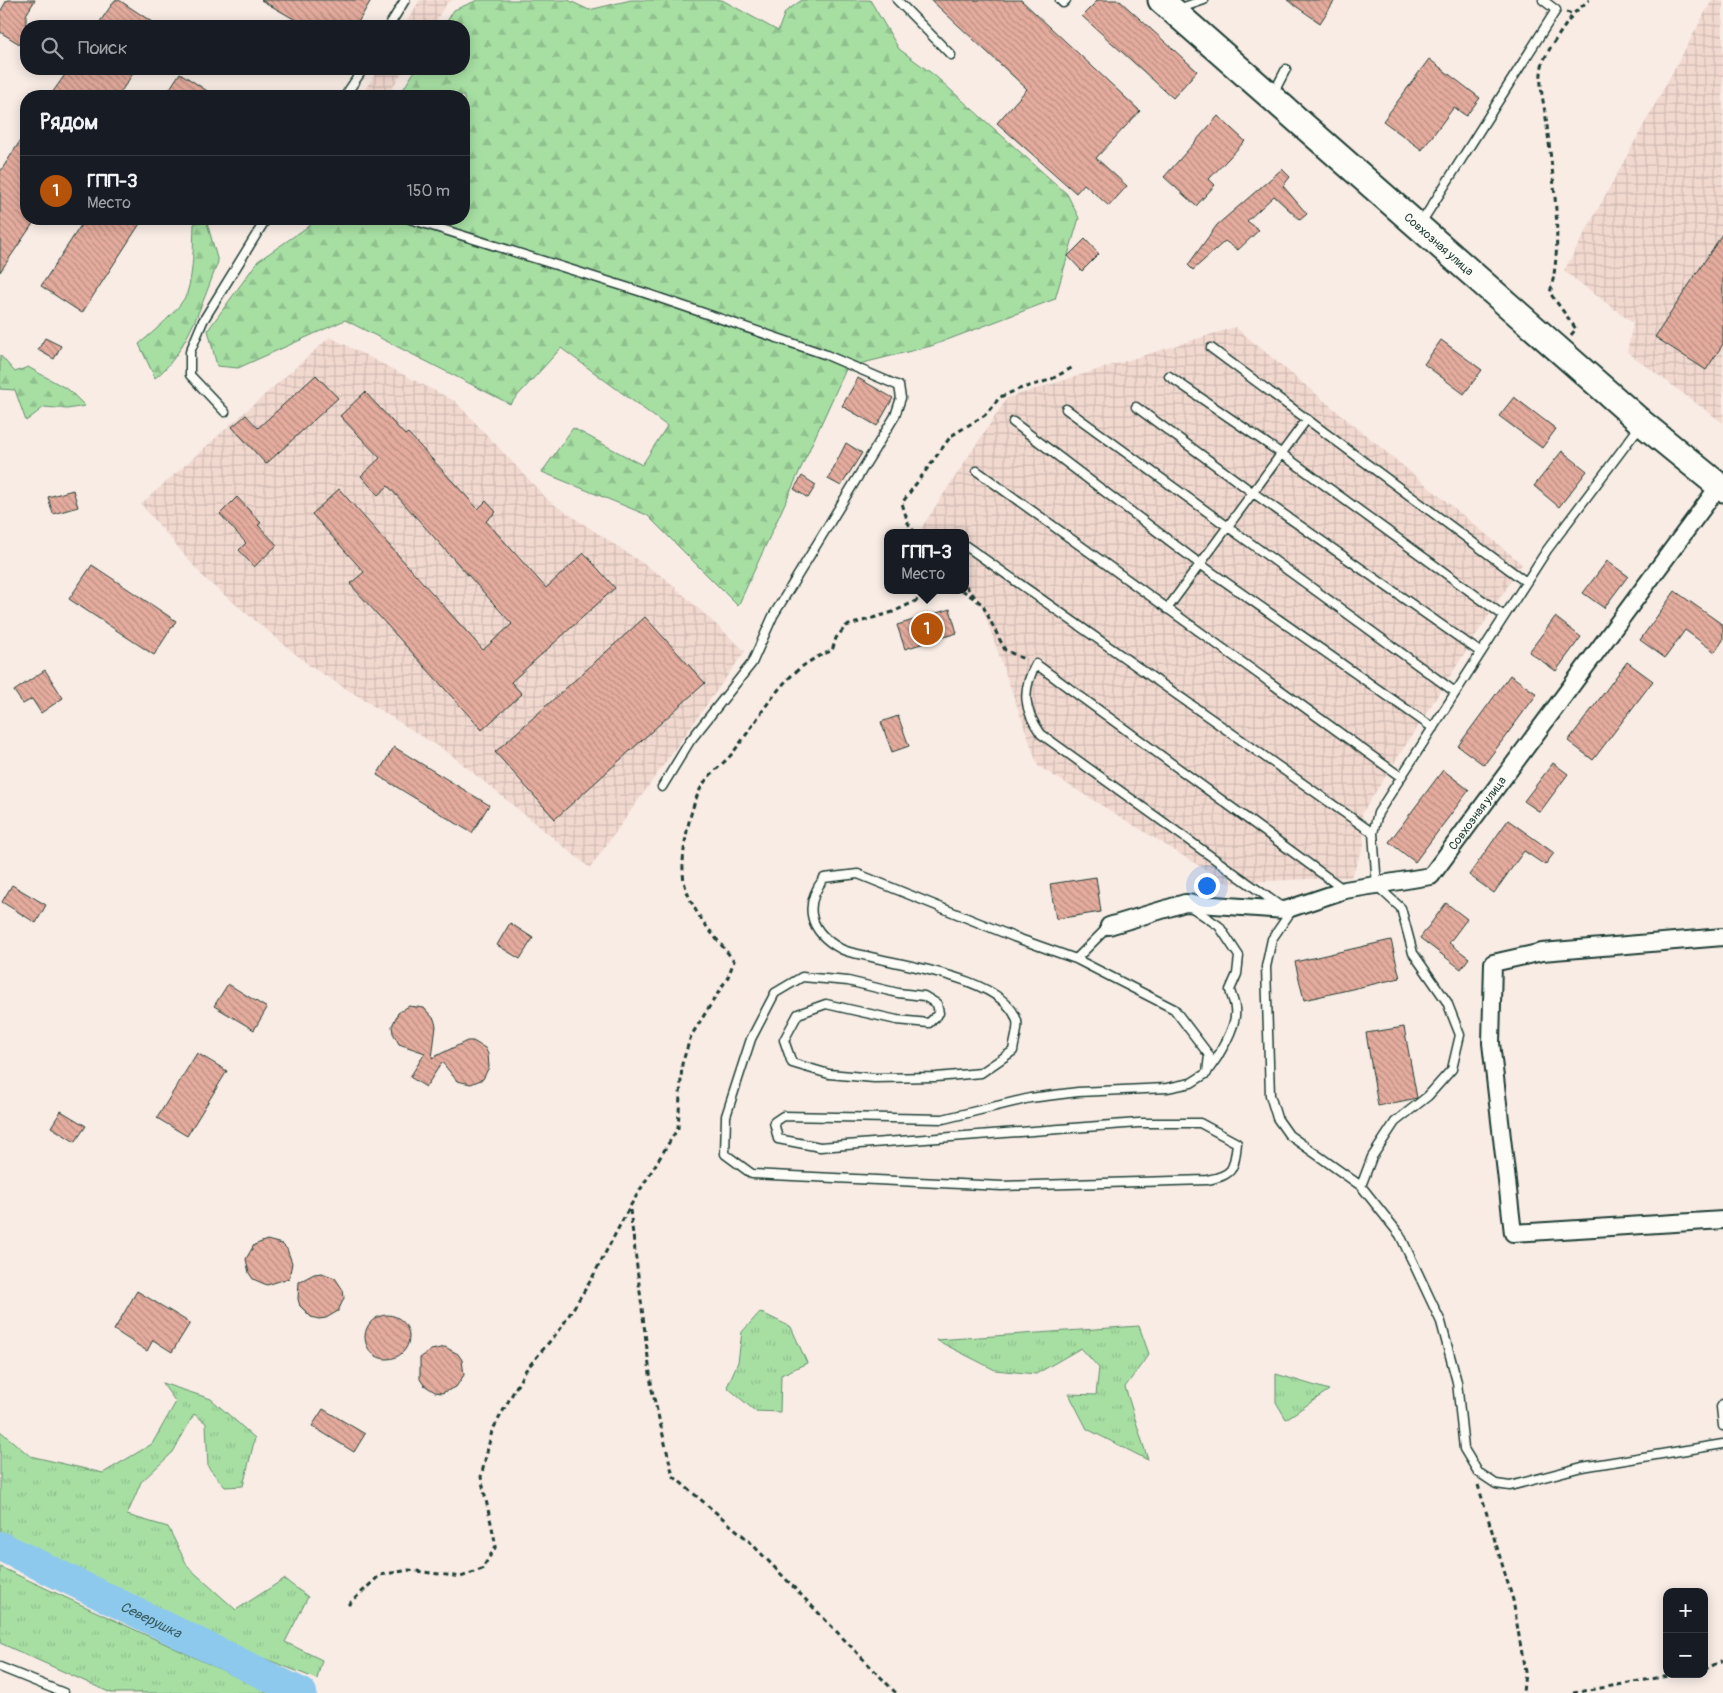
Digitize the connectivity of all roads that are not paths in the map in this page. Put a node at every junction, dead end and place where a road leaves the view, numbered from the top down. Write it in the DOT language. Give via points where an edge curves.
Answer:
graph roads {
  1 [pos="405,0"];
  2 [pos="897,0"];
  3 [pos="1060,0"];
  4 [pos="1066,0"];
  5 [pos="1204,0"];
  6 [pos="1543,0"];
  7 [pos="1167,5"];
  8 [pos="393,20"];
  9 [pos="951,55"];
  10 [pos="1286,69"];
  11 [pos="358,75"];
  12 [pos="349,90"];
  13 [pos="1271,98"];
  14 [pos="262,225"];
  15 [pos="429,225"];
  16 [pos="1418,227"];
  17 [pos="1211,348"];
  18 [pos="1169,376"];
  19 [pos="1136,407"];
  20 [pos="1066,409"];
  21 [pos="225,412"];
  22 [pos="1307,419"];
  23 [pos="1013,422"];
  24 [pos="1642,422"];
  25 [pos="1282,454"];
  26 [pos="977,471"];
  27 [pos="1722,488"];
  28 [pos="1252,492"];
  29 [pos="1229,527"];
  30 [pos="969,548"];
  31 [pos="1200,564"];
  32 [pos="1526,582"];
  33 [pos="1167,609"];
  34 [pos="1504,616"];
  35 [pos="1480,652"];
  36 [pos="1456,692"];
  37 [pos="1433,728"];
  38 [pos="1401,777"];
  39 [pos="662,787"];
  40 [pos="1373,833"];
  41 [pos="1377,886"];
  42 [pos="1345,890"];
  43 [pos="1185,903"];
  44 [pos="1293,908"];
  45 [pos="1109,926"];
  46 [pos="1723,937"];
  47 [pos="1076,959"];
  48 [pos="1206,1073"];
  49 [pos="1361,1186"];
  50 [pos="1723,1220"];
  51 [pos="1723,1404"];
  52 [pos="1723,1426"];
  53 [pos="1723,1444"];
  54 [pos="0,1667"];
  55 [pos="64,1693"];
  1 -- 8 [label="lane"];
  2 -- 9 [label="lane"];
  3 -- 4 [label="lane" via="1063,3"];
  5 -- 7 [label="lane"];
  6 -- 16 [label="lane" via="1556,10"];
  7 -- 13 [label="main road, Совхозная улица"];
  10 -- 13 [label="lane"];
  11 -- 12 [label="lane"];
  13 -- 16 [label="main road, Совхозная улица"];
  14 -- 21 [label="lane" via="203,321 190,352 190,375"];
  15 -- 39 [label="lane" via="815,350 899,386 901,398 895,416 773,616 752,663 690,741"];
  16 -- 24 [label="main road, Совхозная улица"];
  17 -- 22 [label="lane"];
  18 -- 25 [label="lane"];
  19 -- 28 [label="lane"];
  20 -- 29 [label="lane"];
  22 -- 25 [label="lane"];
  22 -- 32 [label="lane"];
  23 -- 31 [label="lane"];
  24 -- 27 [label="main road, Совхозная улица"];
  24 -- 32 [label="lane"];
  25 -- 28 [label="lane"];
  25 -- 34 [label="lane"];
  26 -- 33 [label="lane"];
  27 -- 41 [label="street, Совхозная улица" via="1430,876"];
  28 -- 29 [label="lane"];
  28 -- 35 [label="lane"];
  29 -- 31 [label="lane"];
  29 -- 36 [label="lane"];
  30 -- 40 [label="lane"];
  31 -- 33 [label="lane"];
  31 -- 37 [label="lane"];
  32 -- 34 [label="lane"];
  33 -- 38 [label="lane"];
  34 -- 35 [label="lane"];
  35 -- 36 [label="lane"];
  36 -- 37 [label="lane"];
  37 -- 38 [label="lane"];
  38 -- 40 [label="lane" via="1378,813"];
  40 -- 41 [label="lane"];
  41 -- 42 [label="street, Совхозная улица"];
  41 -- 49 [label="lane" via="1401,908 1413,953 1447,1002 1460,1035 1452,1069 1428,1096 1395,1122 1372,1157"];
  42 -- 44 [label="street, Совхозная улица"];
  42 -- 44 [label="lane" via="1036,664 1029,676 1026,698 1029,716 1041,734"];
  43 -- 44 [label="street, Совхозная улица"];
  43 -- 45 [label="street, Совхозная улица"];
  43 -- 48 [label="lane" via="1219,926 1239,956 1230,990 1236,1010 1217,1059"];
  44 -- 49 [label="lane" via="1272,939 1266,967 1270,1095 1277,1118 1289,1135"];
  45 -- 47 [label="lane"];
  46 -- 50 [label="street" via="1542,952 1493,963 1491,1043 1513,1233"];
  47 -- 48 [label="lane" via="1174,1009 1209,1055"];
  47 -- 48 [label="lane" via="858,874 824,878 815,890 810,908 818,932 843,950 948,975 984,988 1007,1003 1017,1022 1013,1051 981,1073 936,1077 829,1074 792,1062 784,1040 798,1014 826,1004 897,1020 929,1023 939,1013 937,1004 924,996 848,981 802,977 775,993 751,1039 726,1116 725,1154 752,1174 1002,1186 1225,1177 1235,1165 1237,1143 1200,1123 1138,1122 820,1147 778,1139 774,1122 784,1116 943,1119 1030,1098 1167,1088 1191,1083"];
  49 -- 53 [label="lane" via="1400,1235 1441,1322 1457,1382 1464,1450 1478,1472 1496,1484 1510,1486 1582,1466"];
  51 -- 52 [label="lane"];
  54 -- 55 [label="lane"];
}
